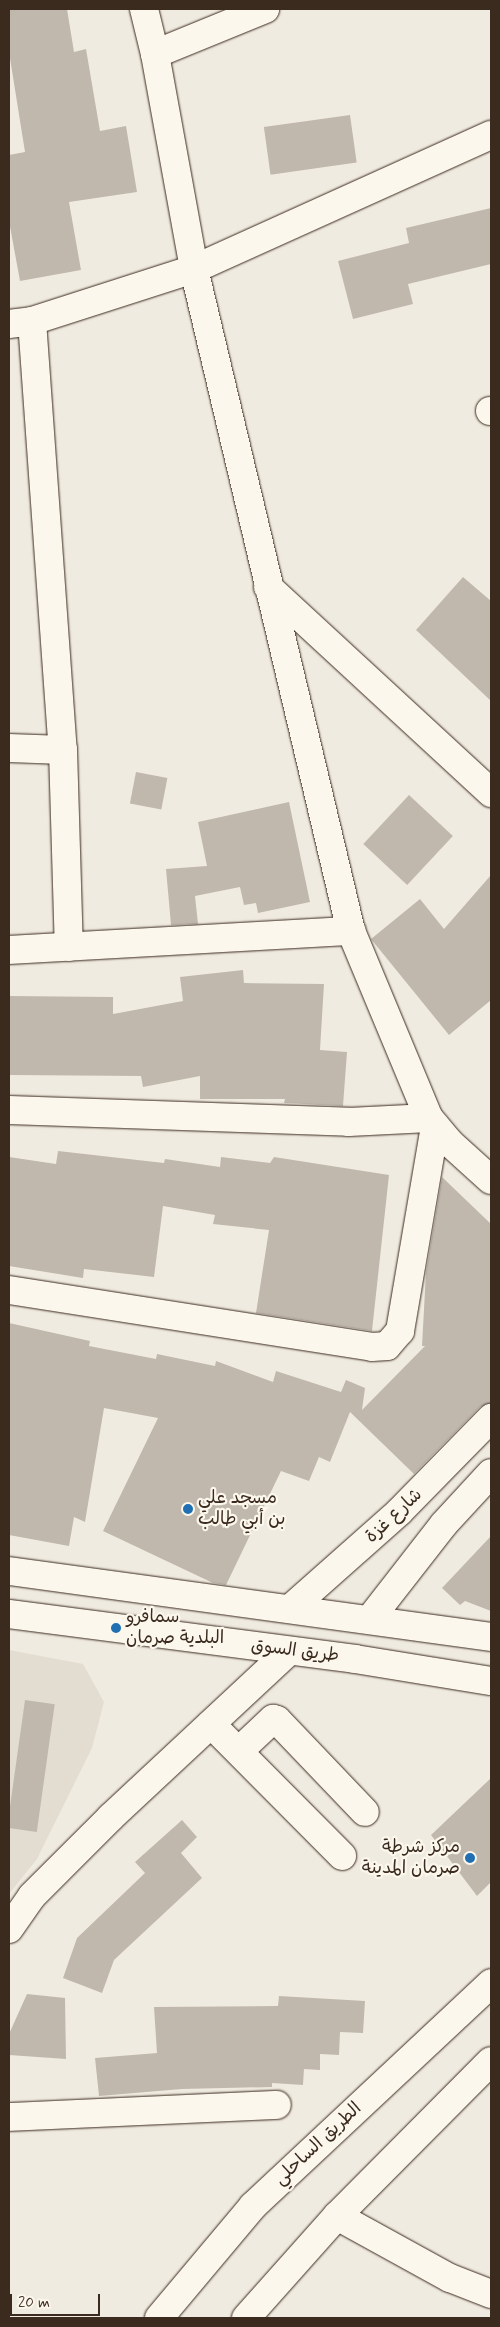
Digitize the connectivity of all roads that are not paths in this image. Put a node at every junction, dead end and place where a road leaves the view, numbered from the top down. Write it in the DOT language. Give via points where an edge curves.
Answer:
graph roads {
  1 [pos="144,9"];
  2 [pos="265,9"];
  3 [pos="155,54"];
  4 [pos="491,134"];
  5 [pos="194,269"];
  6 [pos="21,322"];
  7 [pos="268,587"];
  8 [pos="9,748"];
  9 [pos="63,750"];
  10 [pos="491,793"];
  11 [pos="351,931"];
  12 [pos="69,947"];
  13 [pos="9,950"];
  14 [pos="9,1110"];
  15 [pos="432,1122"];
  16 [pos="491,1180"];
  17 [pos="9,1290"];
  18 [pos="491,1418"];
  19 [pos="491,1472"];
  20 [pos="9,1571"];
  21 [pos="291,1608"];
  22 [pos="9,1614"];
  23 [pos="370,1619"];
  24 [pos="491,1637"];
  25 [pos="289,1651"];
  26 [pos="355,1659"];
  27 [pos="491,1681"];
  28 [pos="211,1724"];
  29 [pos="238,1751"];
  30 [pos="365,1812"];
  31 [pos="342,1856"];
  32 [pos="9,1930"];
  33 [pos="491,1983"];
  34 [pos="491,2061"];
  35 [pos="277,2105"];
  36 [pos="9,2117"];
  37 [pos="337,2216"];
  38 [pos="491,2294"];
  39 [pos="159,2318"];
  40 [pos="246,2318"];
  1 -- 3 [label="main road"];
  2 -- 3 [label="main road"];
  3 -- 5 [label="main road"];
  4 -- 5 [label="main road"];
  5 -- 6 [label="main road"];
  5 -- 7 [label="main road"];
  6 -- 9 [label="main road"];
  7 -- 10 [label="main road"];
  7 -- 11 [label="main road"];
  8 -- 9 [label="main road"];
  9 -- 12 [label="main road"];
  11 -- 12 [label="main road"];
  11 -- 15 [label="main road"];
  12 -- 13 [label="main road"];
  14 -- 15 [label="main road"];
  15 -- 16 [label="main road"];
  15 -- 17 [label="main road" via="400,1331 387,1346 372,1347"];
  18 -- 21 [label="main road, شارع غزة" via="400,1512"];
  19 -- 23 [label="main road" via="444,1524"];
  20 -- 21 [label="main road"];
  21 -- 23 [label="main road"];
  22 -- 25 [label="main road, طريق السوق"];
  23 -- 24 [label="main road"];
  23 -- 26 [label="main road"];
  25 -- 26 [label="main road, طريق السوق"];
  25 -- 28 [label="main road"];
  26 -- 27 [label="main road, طريق السوق"];
  28 -- 29 [label="main road"];
  28 -- 32 [label="main road" via="32,1896"];
  29 -- 30 [label="main road" via="273,1719 277,1720"];
  29 -- 31 [label="main road"];
  33 -- 39 [label="main road, الطريق الساحلي" via="253,2206"];
  34 -- 37 [label="main road"];
  35 -- 36 [label="main road"];
  37 -- 38 [label="main road" via="450,2278"];
  37 -- 40 [label="main road"];
}
